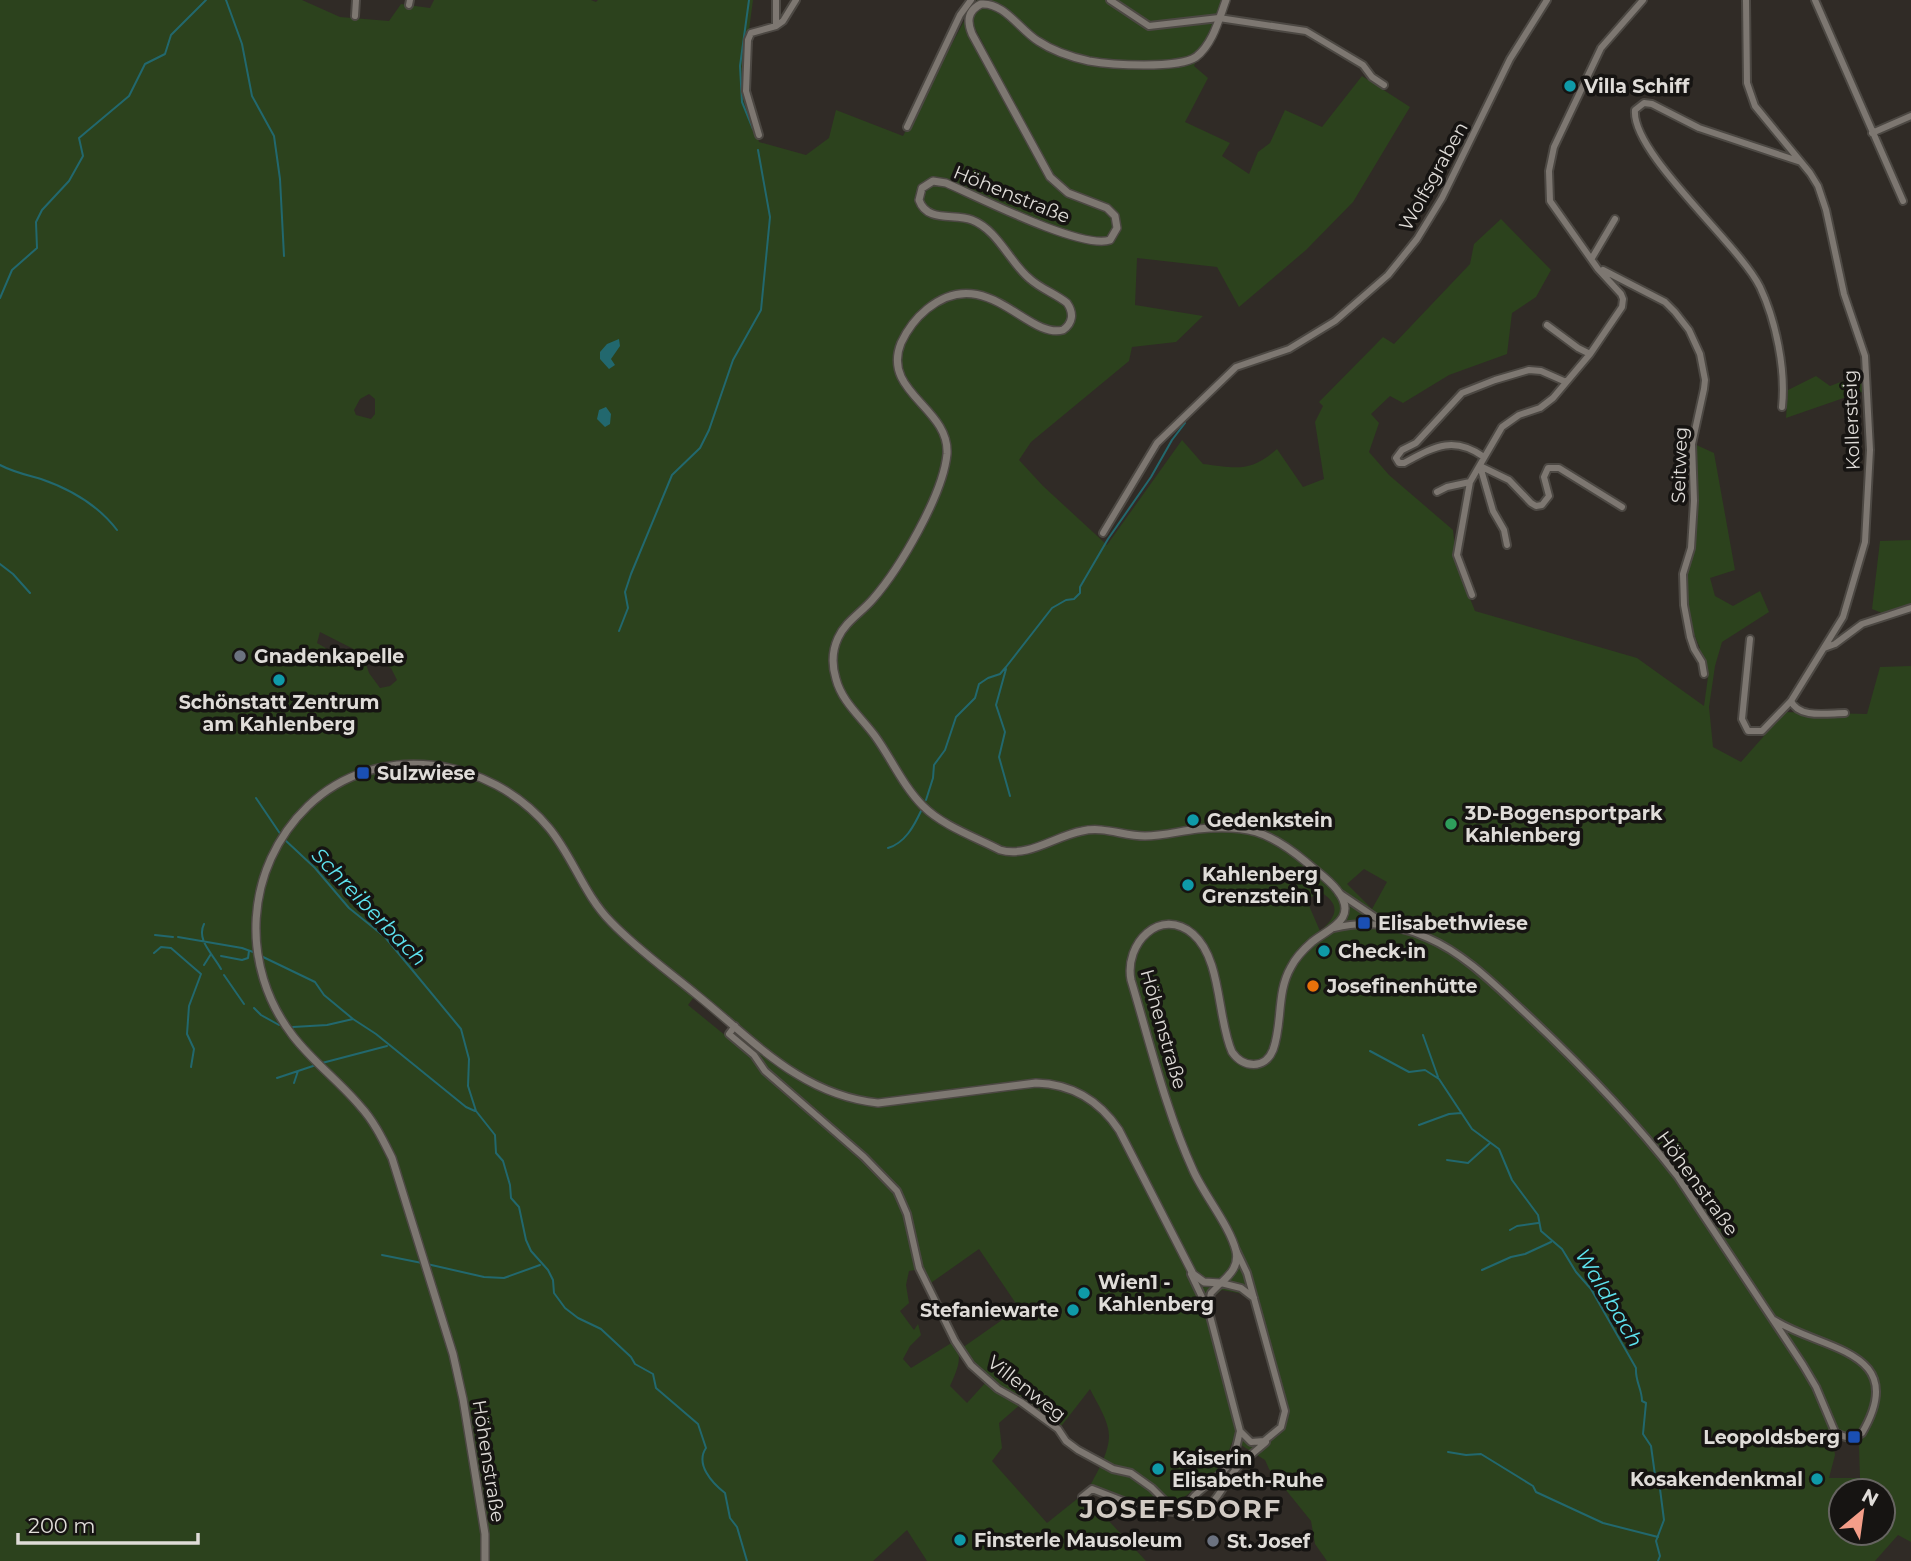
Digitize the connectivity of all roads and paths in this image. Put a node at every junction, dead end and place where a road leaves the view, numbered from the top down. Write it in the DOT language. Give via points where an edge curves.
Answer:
graph roads {
  1 [pos="356,0"];
  2 [pos="776,0"];
  3 [pos="796,0"];
  4 [pos="971,0"];
  5 [pos="1110,0"];
  6 [pos="1226,0"];
  7 [pos="1546,0"];
  8 [pos="1643,0"];
  9 [pos="1746,0"];
  10 [pos="1815,0"];
  11 [pos="989,2"];
  12 [pos="355,16"];
  13 [pos="1219,18"];
  14 [pos="776,26"];
  15 [pos="1384,85"];
  16 [pos="1911,116"];
  17 [pos="907,127"];
  18 [pos="1872,133"];
  19 [pos="759,135"];
  20 [pos="1801,162"];
  21 [pos="1903,201"];
  22 [pos="1615,219"];
  23 [pos="1594,261"];
  24 [pos="1546,325"];
  25 [pos="1590,355"];
  26 [pos="1566,382"];
  27 [pos="1782,407"];
  28 [pos="1484,457"];
  29 [pos="1480,466"];
  30 [pos="1470,482"];
  31 [pos="1437,492"];
  32 [pos="1622,506"];
  33 [pos="1103,533"];
  34 [pos="1507,545"];
  35 [pos="1472,595"];
  36 [pos="1911,608"];
  37 [pos="1750,639"];
  38 [pos="1824,648"];
  39 [pos="1704,674"];
  40 [pos="1791,701"];
  41 [pos="1845,713"];
  42 [pos="1341,897"];
  43 [pos="1387,925"];
  44 [pos="1334,928"];
  45 [pos="735,1026"];
  46 [pos="1234,1245"];
  47 [pos="1184,1259"];
  48 [pos="1221,1283"];
  49 [pos="1255,1299"];
  50 [pos="1209,1312"];
  51 [pos="1774,1320"];
  52 [pos="1240,1431"];
  53 [pos="1274,1435"];
  54 [pos="1082,1497"];
  55 [pos="1187,1511"];
  56 [pos="1177,1512"];
  57 [pos="485,1561"];
  1 -- 12 [label="street"];
  2 -- 14 [label="street"];
  3 -- 14 [label="street"];
  4 -- 17 [label="street"];
  5 -- 13 [label="street" via="1149,26"];
  6 -- 13 [label="street, Höhenstraße"];
  7 -- 33 [label="street, Wolfsgraben" via="1510,59 1442,198 1388,275 1335,321 1289,349 1236,367 1157,443"];
  8 -- 23 [label="street" via="1601,48 1554,147 1549,171 1550,201"];
  9 -- 20 [label="street, Kollersteig" via="1751,96"];
  10 -- 18 [label="street"];
  11 -- 13 [label="street, Höhenstraße" via="1047,46 1080,59 1107,63 1186,62 1206,46"];
  11 -- 42 [label="street, Höhenstraße" via="973,9 969,26 1046,170 1068,193 1110,209 1118,226 1110,240 1093,242 943,182 930,182 920,192 926,211 969,219 985,228 1028,277 1067,303 1072,316 1067,327 1053,331 991,299 957,295 940,300 911,326 897,362 901,379 941,428 947,455 926,515 878,593 840,634 834,647 836,680 920,803 1000,850 1015,852 1090,830 1142,836 1206,828 1248,830 1286,846"];
  13 -- 15 [label="street" via="1306,31 1363,65"];
  14 -- 19 [label="street" via="751,33 748,40 746,91"];
  16 -- 18 [label="street"];
  18 -- 21 [label="street"];
  20 -- 27 [label="street" via="1699,128 1652,104 1644,103 1635,110 1641,132 1662,167 1760,287 1782,366"];
  20 -- 38 [label="street, Kollersteig" via="1818,186 1826,210 1844,294 1865,356 1869,425 1865,542 1843,618"];
  22 -- 23 [label="street"];
  23 -- 25 [label="street" via="1623,299"];
  23 -- 39 [label="street, Seitweg" via="1608,274 1665,302 1683,321 1700,354 1704,389 1692,444 1691,548 1683,574 1690,637"];
  24 -- 25 [label="street"];
  25 -- 26 [label="street"];
  26 -- 28 [label="street" via="1540,408 1502,427"];
  26 -- 28 [label="street" via="1529,370 1462,393 1396,458 1404,463 1438,445 1466,447"];
  28 -- 29 [label="street"];
  29 -- 30 [label="street"];
  29 -- 32 [label="street" via="1509,480 1536,506 1549,496 1544,477 1548,468 1559,468"];
  29 -- 34 [label="street"];
  30 -- 31 [label="street"];
  30 -- 35 [label="street" via="1457,555"];
  36 -- 38 [label="street" via="1863,624"];
  37 -- 40 [label="street, Kollersteig" via="1743,724 1748,731 1762,731"];
  38 -- 40 [label="street, Kollersteig"];
  40 -- 41 [label="street" via="1801,712"];
  42 -- 43 [label="street, Höhenstraße"];
  42 -- 44 [label="street" via="1344,912"];
  43 -- 44 [label="street, Höhenstraße"];
  43 -- 51 [label="street, Höhenstraße" via="1428,938 1468,963 1584,1069 1660,1153"];
  44 -- 46 [label="street, Höhenstraße" via="1307,947 1289,970 1273,1049 1256,1065 1242,1063 1230,1048 1207,953 1194,935 1176,927 1154,929 1141,937 1131,955 1131,980 1184,1148"];
  45 -- 47 [label="street" via="799,1077 855,1100 891,1102 1036,1083 1083,1094 1103,1109 1119,1130"];
  45 -- 56 [label="street, Villenweg" via="729,1034 765,1071 897,1191 919,1268 971,1365 1058,1429 1078,1450 1113,1469 1131,1472"];
  45 -- 57 [label="street, Höhenstraße" via="610,922 557,839 535,814 480,776 427,764 374,769 326,790 295,821 267,865 255,921 258,960 276,1009 292,1035 360,1106 384,1141 400,1180 457,1366 486,1540"];
  46 -- 48 [label="street" via="1235,1266"];
  46 -- 49 [label="street, Höhenstraße"];
  47 -- 48 [label="street" via="1200,1280"];
  47 -- 50 [label="street"];
  48 -- 49 [label="street" via="1241,1288"];
  48 -- 50 [label="street" via="1209,1296"];
  49 -- 53 [label="street, Höhenstraße" via="1285,1411"];
  50 -- 52 [label="street"];
  51 -- 51 [label="street, Höhenstraße" via="1816,1387 1835,1432 1857,1437 1877,1396 1875,1374 1869,1365 1851,1352"];
  52 -- 53 [label="street" via="1255,1443"];
  52 -- 55 [label="street" via="1228,1465 1190,1501"];
  53 -- 55 [label="street" via="1240,1465 1216,1500 1194,1516"];
  54 -- 56 [label="street" via="1092,1489 1141,1508"];
  55 -- 56 [label="street"];
}
